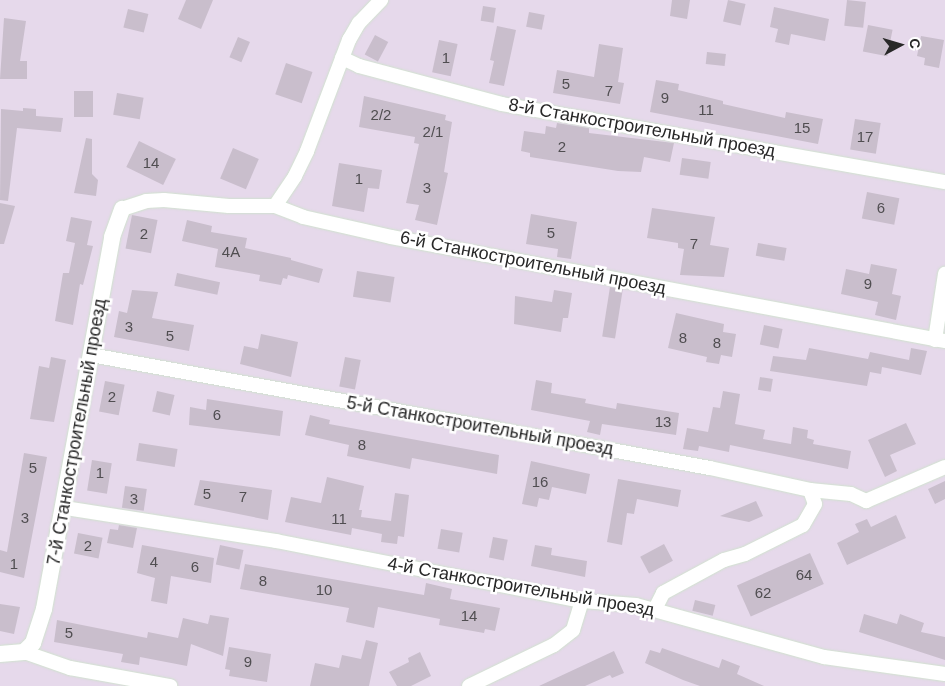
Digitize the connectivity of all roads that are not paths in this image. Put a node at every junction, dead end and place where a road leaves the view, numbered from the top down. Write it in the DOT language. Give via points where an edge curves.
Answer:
graph roads {
  1 [pos="381,0"];
  2 [pos="342,58"];
  3 [pos="945,182"];
  4 [pos="275,206"];
  5 [pos="122,208"];
  6 [pos="945,274"];
  7 [pos="940,340"];
  8 [pos="92,355"];
  9 [pos="945,467"];
  10 [pos="810,490"];
  11 [pos="65,508"];
  12 [pos="582,601"];
  13 [pos="655,609"];
  14 [pos="24,652"];
  15 [pos="0,654"];
  16 [pos="945,674"];
  17 [pos="170,686"];
  18 [pos="469,686"];
  1 -- 2 [label="street" via="359,23"];
  2 -- 3 [label="street, 8-й Станкостроительный проезд" via="360,66 502,104"];
  2 -- 4 [label="street" via="299,168"];
  4 -- 5 [label="street, 6-й Станкостроительный проезд" via="164,200"];
  4 -- 7 [label="street, 6-й Станкостроительный проезд" via="303,217 391,237"];
  5 -- 8 [label="street, 7-й Станкостроительный проезд" via="112,237"];
  6 -- 7 [label="street"];
  8 -- 10 [label="street, 5-й Станкостроительный проезд" via="710,468"];
  8 -- 11 [label="street, 7-й Станкостроительный проезд"];
  9 -- 10 [label="street, 5-й Станкостроительный проезд" via="866,501 851,494"];
  10 -- 13 [label="street" via="815,504 803,525 745,554 724,560 663,593"];
  11 -- 12 [label="street, 4-й Станкостроительный проезд" via="276,541"];
  11 -- 14 [label="street, 7-й Станкостроительный проезд" via="44,608 33,643"];
  12 -- 13 [label="street, 4-й Станкостроительный проезд"];
  12 -- 18 [label="street" via="573,630 554,645"];
  13 -- 16 [label="street, 4-й Станкостроительный проезд" via="679,619 824,657"];
  14 -- 15 [label="street"];
  14 -- 17 [label="street" via="70,668"];
}
